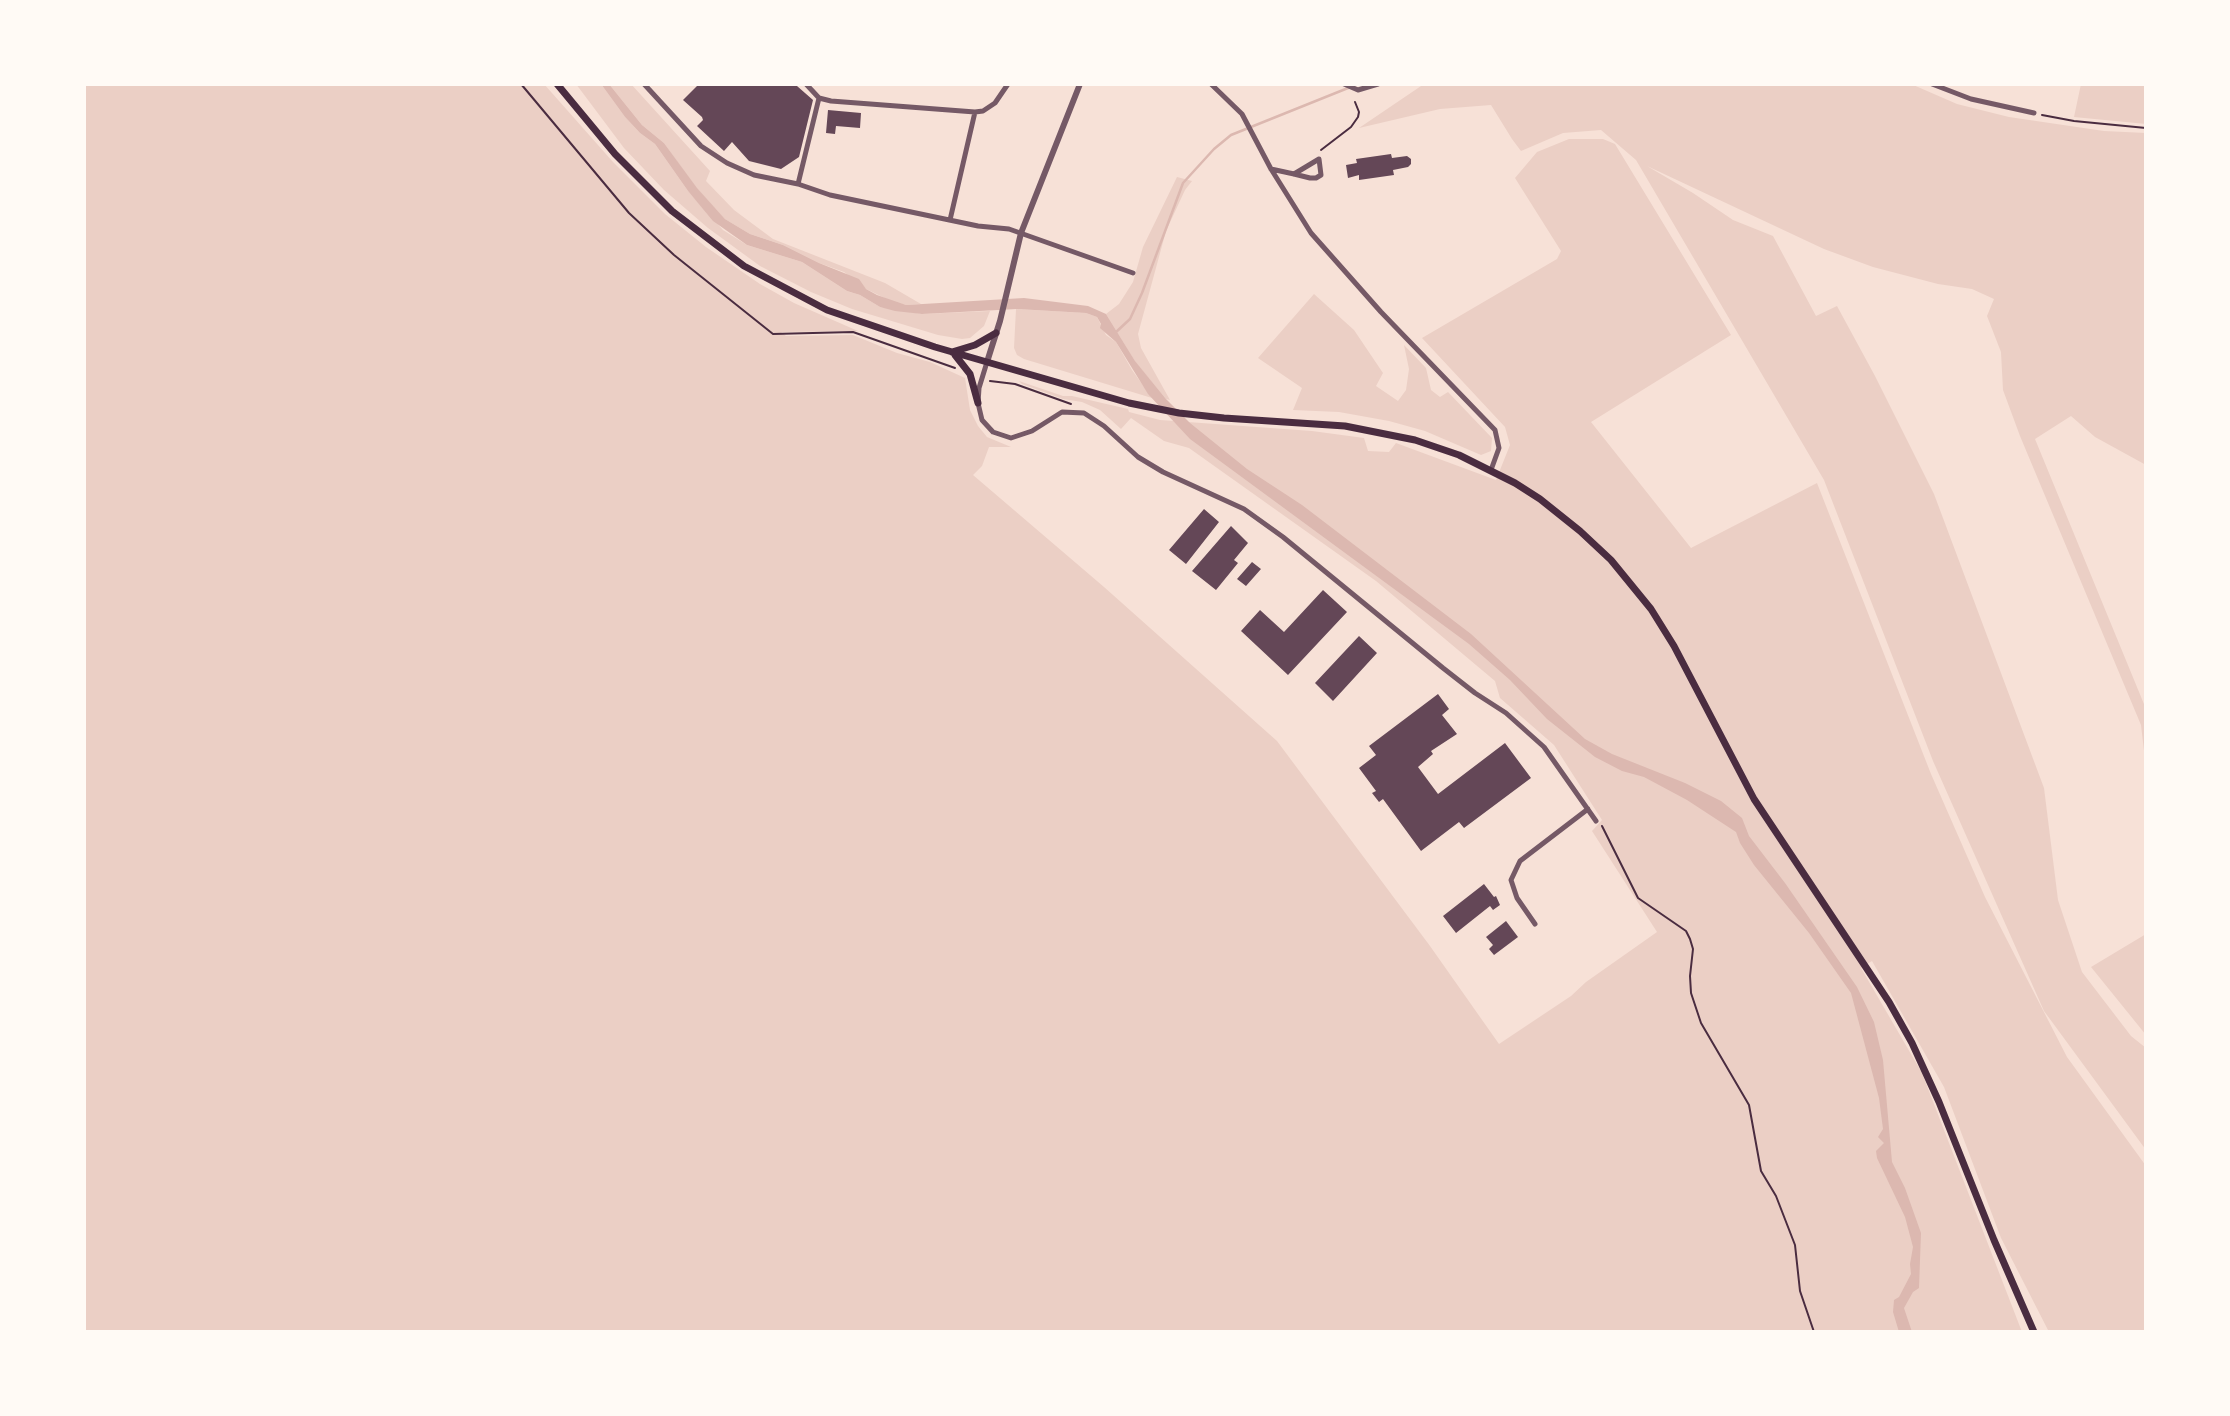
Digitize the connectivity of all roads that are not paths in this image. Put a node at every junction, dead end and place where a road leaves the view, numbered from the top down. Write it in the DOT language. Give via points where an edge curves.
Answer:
graph roads {
  1 [pos="557,84"];
  2 [pos="644,84"];
  3 [pos="806,84"];
  4 [pos="1008,84"];
  5 [pos="1080,84"];
  6 [pos="1211,84"];
  7 [pos="1223,84"];
  8 [pos="1344,84"];
  9 [pos="1378,84"];
  10 [pos="1932,84"];
  11 [pos="1216,90"];
  12 [pos="819,98"];
  13 [pos="975,113"];
  14 [pos="2034,113"];
  15 [pos="1270,169"];
  16 [pos="1294,174"];
  17 [pos="798,184"];
  18 [pos="950,220"];
  19 [pos="1021,233"];
  20 [pos="1133,273"];
  21 [pos="996,333"];
  22 [pos="952,352"];
  23 [pos="987,362"];
  24 [pos="978,403"];
  25 [pos="1491,470"];
  26 [pos="1588,809"];
  27 [pos="1596,821"];
  28 [pos="1535,923"];
  29 [pos="2034,1332"];
  1 -- 22 [label="main road" via="643,183 727,255 827,310"];
  2 -- 17 [label="street" via="701,146 727,163"];
  3 -- 12 [label="street"];
  4 -- 13 [label="street" via="995,103"];
  5 -- 19 [label="street"];
  6 -- 11 [label="street"];
  7 -- 11 [label="street"];
  8 -- 9 [label="street" via="1358,90"];
  10 -- 14 [label="street" via="1971,99"];
  11 -- 15 [label="street" via="1246,121"];
  12 -- 13 [label="street"];
  12 -- 17 [label="street"];
  13 -- 18 [label="street"];
  15 -- 16 [label="street"];
  15 -- 25 [label="street" via="1311,233 1495,430 1499,448"];
  16 -- 16 [label="street" via="1316,178 1321,175 1320,159"];
  17 -- 18 [label="street"];
  18 -- 19 [label="street"];
  19 -- 20 [label="street"];
  19 -- 21 [label="street"];
  21 -- 22 [label="main road"];
  21 -- 23 [label="street"];
  22 -- 23 [label="main road"];
  22 -- 24 [label="main road" via="970,374"];
  23 -- 24 [label="street"];
  23 -- 25 [label="main road" via="1179,413 1374,430 1459,455"];
  24 -- 26 [label="street" via="982,420 993,432 1011,438 1062,412 1084,413 1138,457 1244,509 1506,713 1544,747"];
  25 -- 29 [label="main road" via="1540,499 1580,531 1618,568 1674,646 1754,799 1864,962 1912,1043"];
  26 -- 27 [label="street"];
  26 -- 28 [label="street" via="1520,861 1511,880 1517,898"];
}
